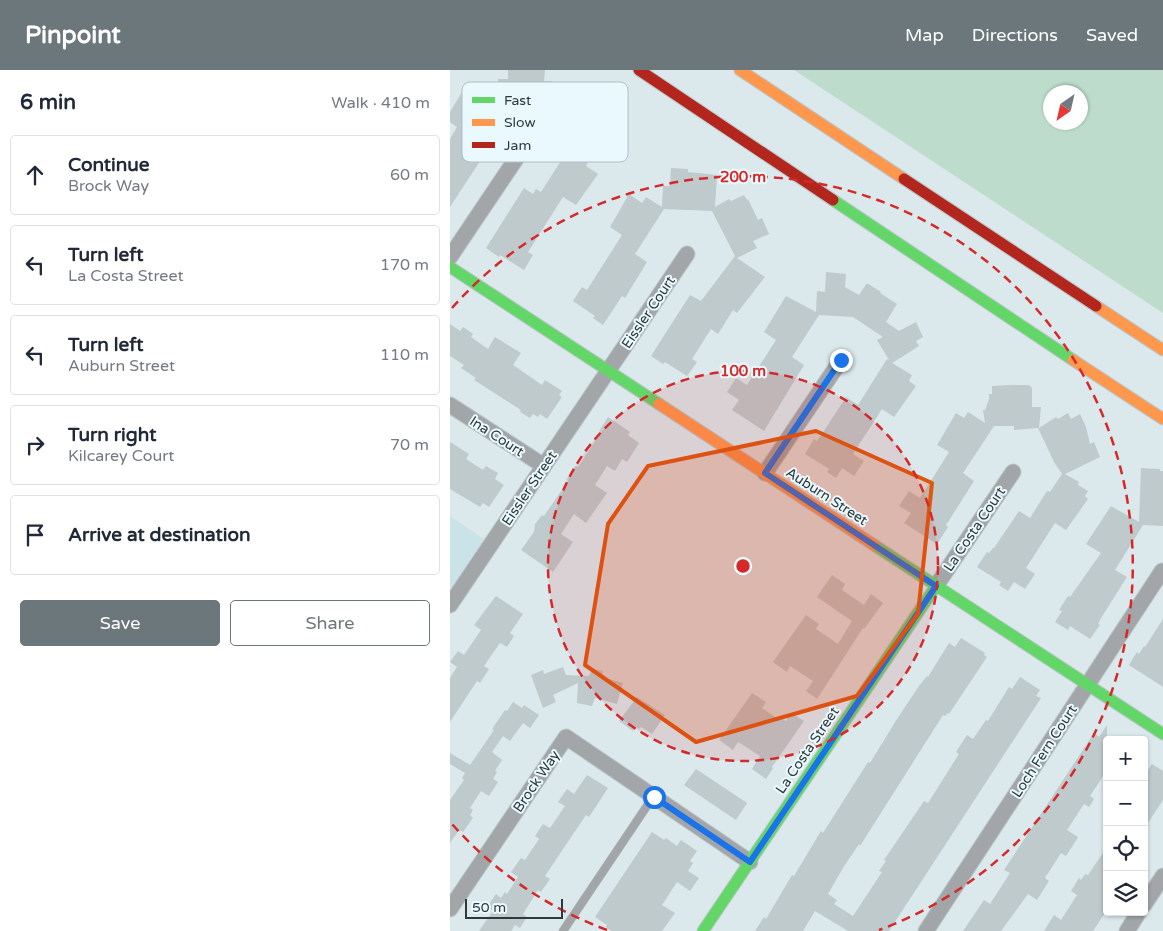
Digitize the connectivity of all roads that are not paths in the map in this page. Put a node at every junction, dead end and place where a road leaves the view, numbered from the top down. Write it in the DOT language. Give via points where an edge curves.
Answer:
graph roads {
  1 [pos="639,70"];
  2 [pos="740,70"];
  3 [pos="514,162"];
  4 [pos="687,254"];
  5 [pos="450,257"];
  6 [pos="450,267"];
  7 [pos="1163,350"];
  8 [pos="841,360"];
  9 [pos="608,371"];
  10 [pos="450,405"];
  11 [pos="1163,419"];
  12 [pos="544,466"];
  13 [pos="1013,472"];
  14 [pos="765,473"];
  15 [pos="1162,571"];
  16 [pos="936,586"];
  17 [pos="450,605"];
  18 [pos="1087,685"];
  19 [pos="1163,734"];
  20 [pos="654,797"];
  21 [pos="750,862"];
  22 [pos="1163,876"];
  23 [pos="1148,899"];
  24 [pos="450,909"];
  25 [pos="1137,916"];
  26 [pos="563,931"];
  27 [pos="704,931"];
  28 [pos="926,931"];
  29 [pos="1127,931"];
  1 -- 11 [label="main road"];
  2 -- 7 [label="main road"];
  3 -- 5 [label="street"];
  4 -- 9 [label="street, Eissler Court"];
  6 -- 9 [label="main road, Auburn Street"];
  8 -- 14 [label="street"];
  9 -- 12 [label="street, Eissler Street"];
  9 -- 14 [label="main road, Auburn Street"];
  10 -- 12 [label="street, Ina Court"];
  12 -- 17 [label="street, Eissler Street"];
  13 -- 16 [label="street, La Costa Court"];
  14 -- 16 [label="main road, Auburn Street"];
  15 -- 18 [label="street, Loch Fern Court"];
  16 -- 18 [label="main road, Auburn Street"];
  16 -- 21 [label="main road, La Costa Street"];
  18 -- 19 [label="main road, Auburn Street"];
  18 -- 28 [label="street, Loch Fern Court"];
  20 -- 21 [label="street, Brock Way"];
  20 -- 24 [label="street, Brock Way" via="566,737"];
  20 -- 26 [label="lane"];
  21 -- 27 [label="main road, La Costa Street"];
  22 -- 23 [label="street"];
  25 -- 29 [label="street"];
}
